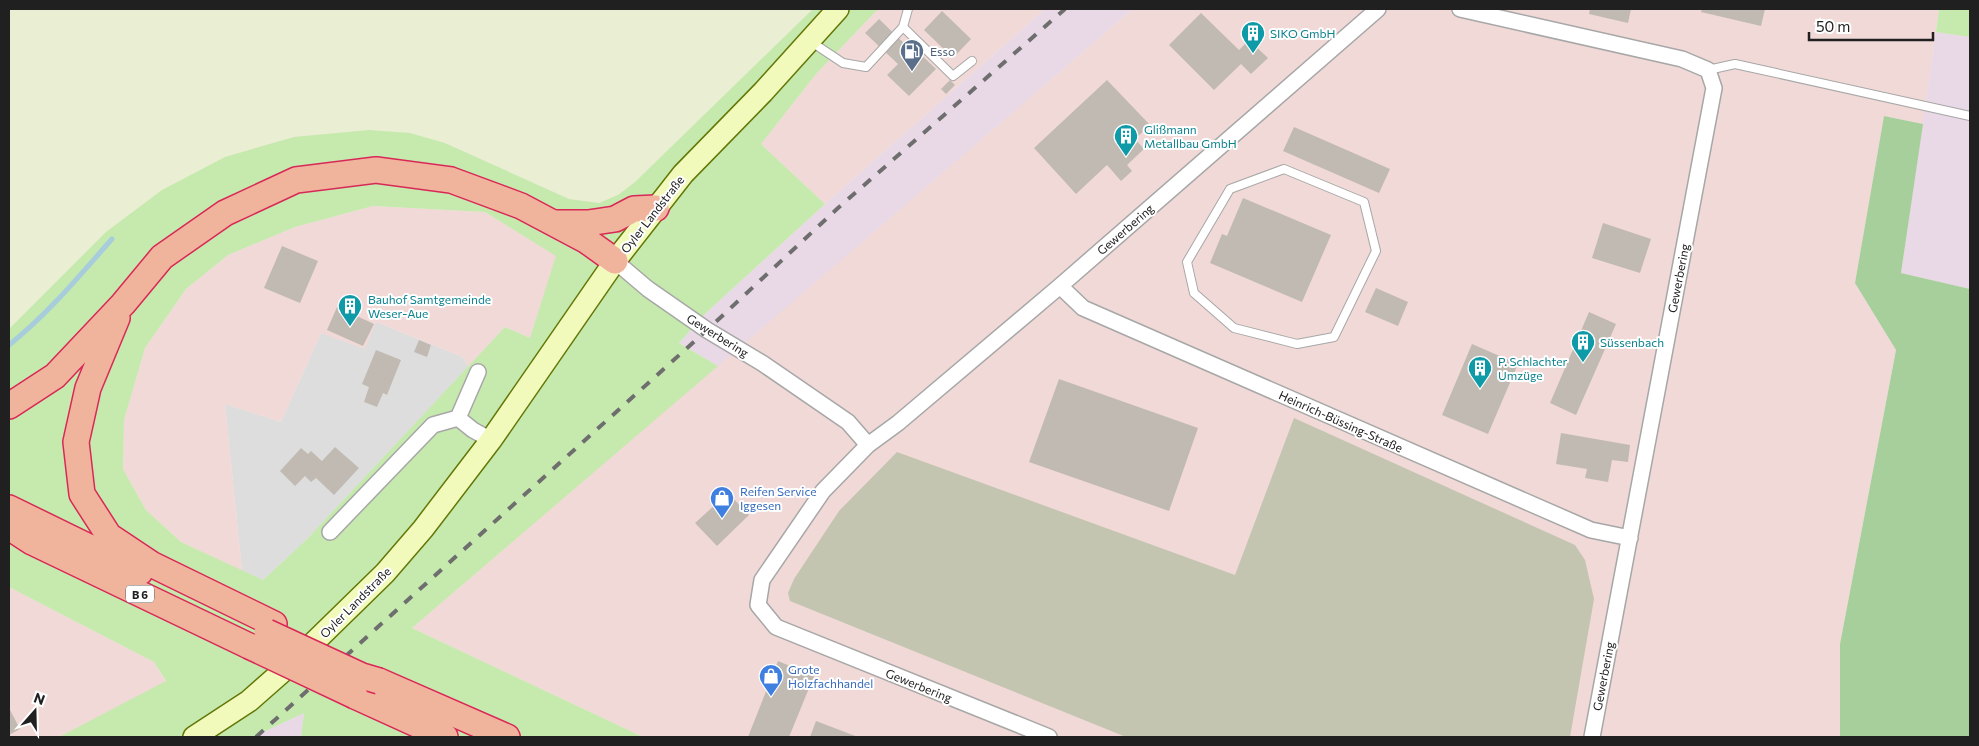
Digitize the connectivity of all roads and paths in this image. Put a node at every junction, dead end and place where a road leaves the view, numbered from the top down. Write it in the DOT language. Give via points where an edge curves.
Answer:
graph roads {
  1 [pos="838,9"];
  2 [pos="908,9"];
  3 [pos="1378,9"];
  4 [pos="1460,9"];
  5 [pos="1506,14"];
  6 [pos="903,27"];
  7 [pos="808,39"];
  8 [pos="972,61"];
  9 [pos="1708,70"];
  10 [pos="1970,116"];
  11 [pos="656,208"];
  12 [pos="555,223"];
  13 [pos="615,261"];
  14 [pos="1060,286"];
  15 [pos="123,304"];
  16 [pos="1234,328"];
  17 [pos="478,372"];
  18 [pos="9,406"];
  19 [pos="458,418"];
  20 [pos="491,440"];
  21 [pos="868,444"];
  22 [pos="9,508"];
  23 [pos="9,528"];
  24 [pos="330,532"];
  25 [pos="1630,538"];
  26 [pos="20,539"];
  27 [pos="263,634"];
  28 [pos="194,737"];
  29 [pos="445,737"];
  30 [pos="507,737"];
  31 [pos="1049,737"];
  32 [pos="1592,737"];
  1 -- 7 [label="main road, Oyler Landstraße"];
  2 -- 6 [label="lane"];
  3 -- 14 [label="street, Gewerbering"];
  4 -- 5 [label="street"];
  5 -- 9 [label="street" via="1682,59"];
  6 -- 7 [label="lane" via="866,67 843,63"];
  6 -- 8 [label="lane" via="953,76"];
  7 -- 11 [label="main road, Oyler Landstraße" via="763,92 683,174"];
  9 -- 10 [label="lane" via="1735,64"];
  9 -- 25 [label="street, Gewerbering" via="1714,88"];
  11 -- 12 [label="highway" via="634,209 616,219"];
  11 -- 13 [label="main road, Oyler Landstraße"];
  12 -- 13 [label="highway"];
  12 -- 15 [label="highway" via="521,206 451,180 376,170 296,180 224,213 162,257"];
  13 -- 20 [label="main road, Oyler Landstraße"];
  13 -- 21 [label="street, Gewerbering" via="648,289 707,330 762,362 848,422"];
  14 -- 21 [label="street, Gewerbering" via="898,424"];
  14 -- 25 [label="street, Heinrich-Büssing-Straße" via="1083,308 1590,530"];
  15 -- 18 [label="highway" via="56,376"];
  15 -- 27 [label="highway" via="88,388 76,442 82,494 109,536"];
  16 -- 16 [label="lane" via="1297,344 1334,337 1376,250 1364,202 1284,169 1230,189 1187,262 1194,293"];
  17 -- 19 [label="street"];
  19 -- 20 [label="street"];
  19 -- 24 [label="street" via="433,425"];
  20 -- 28 [label="main road, Oyler Landstraße" via="423,529 344,614 249,701"];
  21 -- 31 [label="street, Gewerbering" via="823,491 767,572 762,580 758,604 776,626"];
  22 -- 27 [label="highway, B 6"];
  23 -- 26 [label="highway, B 6"];
  25 -- 32 [label="street, Gewerbering"];
  26 -- 27 [label="highway, B 6"];
  27 -- 29 [label="highway, B 6, bridge" via="356,696"];
  27 -- 30 [label="highway, B 6, bridge"];
}
